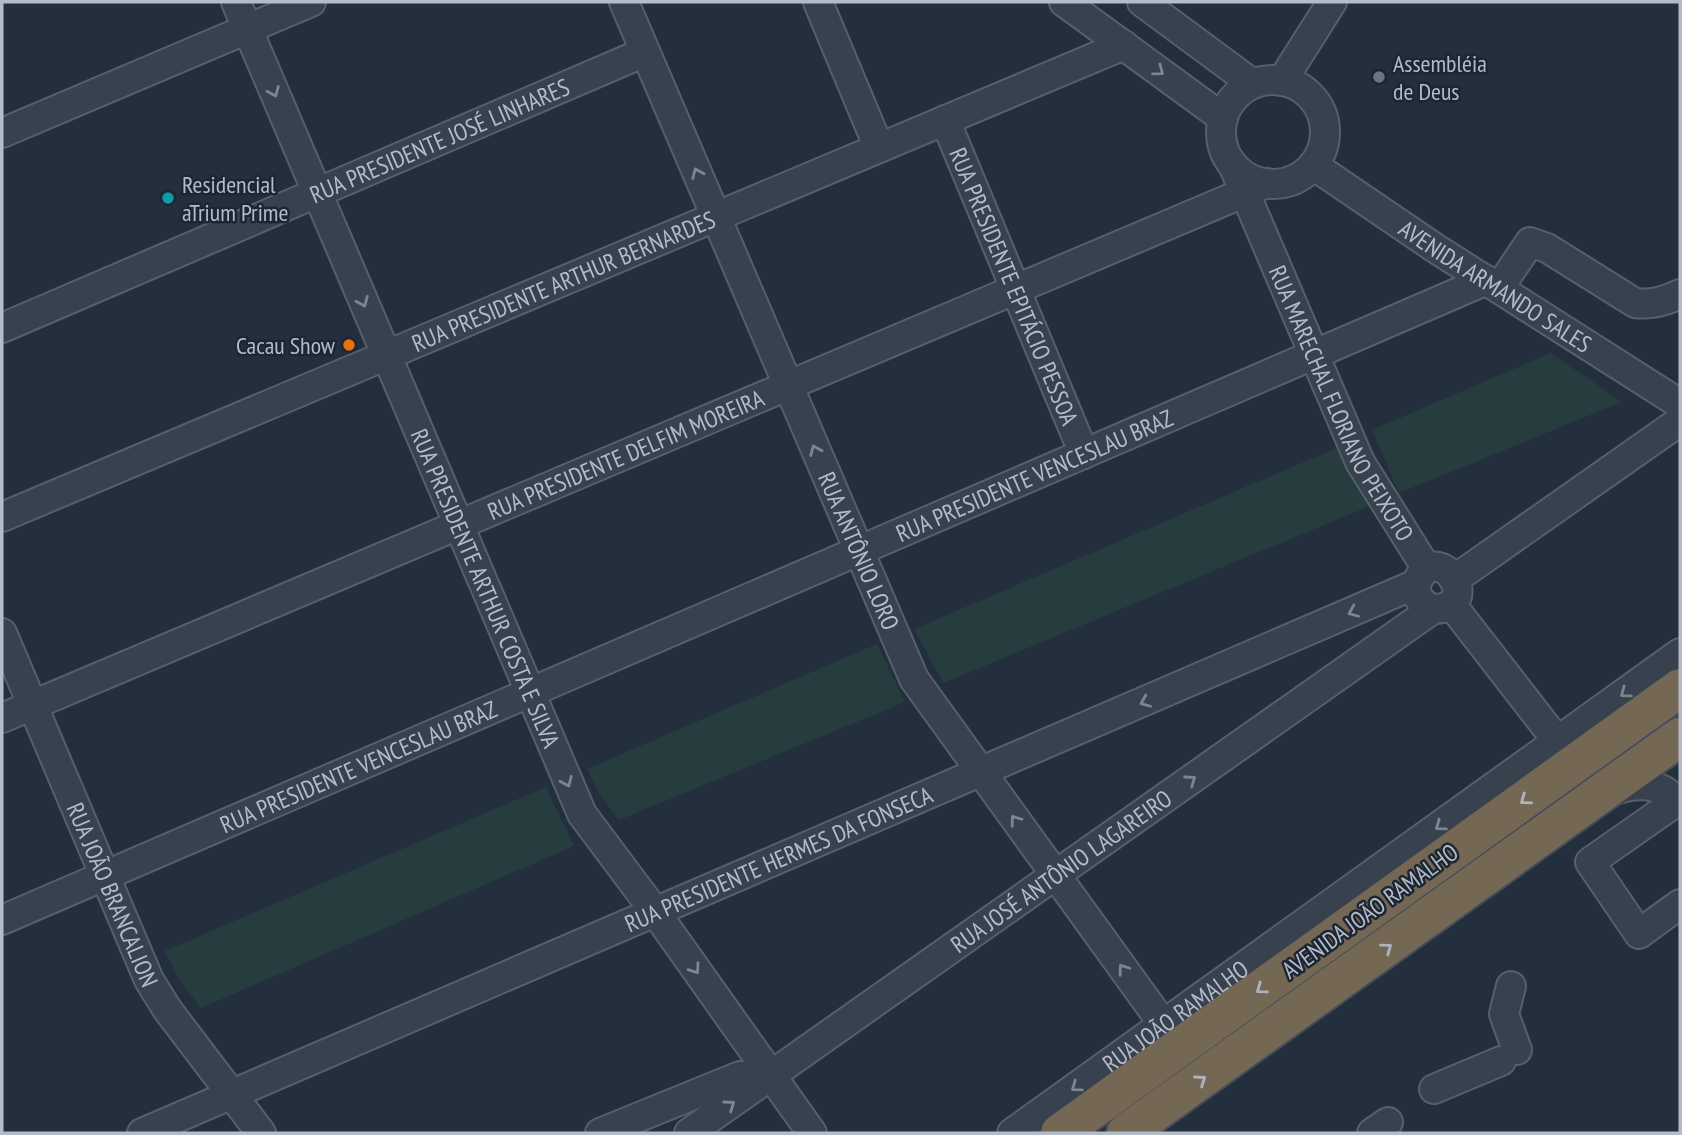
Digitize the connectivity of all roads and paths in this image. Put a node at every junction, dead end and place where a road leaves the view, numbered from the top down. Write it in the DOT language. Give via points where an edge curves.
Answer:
graph roads {
  1 [pos="236,2"];
  2 [pos="311,2"];
  3 [pos="624,2"];
  4 [pos="818,2"];
  5 [pos="1065,2"];
  6 [pos="1142,2"];
  7 [pos="1332,2"];
  8 [pos="247,30"];
  9 [pos="1124,45"];
  10 [pos="645,52"];
  11 [pos="1282,81"];
  12 [pos="1253,84"];
  13 [pos="1223,118"];
  14 [pos="945,120"];
  15 [pos="5,124"];
  16 [pos="879,148"];
  17 [pos="1230,160"];
  18 [pos="1313,165"];
  19 [pos="1262,187"];
  20 [pos="317,192"];
  21 [pos="1210,207"];
  22 [pos="715,217"];
  23 [pos="1493,284"];
  24 [pos="1015,290"];
  25 [pos="1680,294"];
  26 [pos="2,328"];
  27 [pos="386,355"];
  28 [pos="1315,355"];
  29 [pos="788,386"];
  30 [pos="1680,404"];
  31 [pos="1680,421"];
  32 [pos="1084,454"];
  33 [pos="2,517"];
  34 [pos="458,525"];
  35 [pos="858,551"];
  36 [pos="1422,577"];
  37 [pos="1446,597"];
  38 [pos="2,633"];
  39 [pos="1680,653"];
  40 [pos="1680,688"];
  41 [pos="530,693"];
  42 [pos="32,705"];
  43 [pos="2,718"];
  44 [pos="1680,737"];
  45 [pos="1566,753"];
  46 [pos="981,773"];
  47 [pos="1599,796"];
  48 [pos="1678,800"];
  49 [pos="105,876"];
  50 [pos="1055,876"];
  51 [pos="1680,904"];
  52 [pos="656,913"];
  53 [pos="2,920"];
  54 [pos="1511,986"];
  55 [pos="1167,1039"];
  56 [pos="771,1076"];
  57 [pos="1434,1089"];
  58 [pos="233,1094"];
  59 [pos="682,1099"];
  60 [pos="692,1131"];
  61 [pos="142,1133"];
  62 [pos="261,1133"];
  63 [pos="600,1133"];
  64 [pos="812,1133"];
  65 [pos="1012,1133"];
  66 [pos="1060,1133"];
  67 [pos="1101,1133"];
  68 [pos="1126,1133"];
  1 -- 8 [label="street, RUA PRESIDENTE ARTHUR COSTA E SILVA"];
  2 -- 8 [label="street"];
  3 -- 10 [label="street, RUA ANTÔNIO LORO"];
  4 -- 16 [label="street"];
  5 -- 9 [label="street"];
  6 -- 12 [label="street"];
  7 -- 11 [label="street"];
  8 -- 15 [label="street"];
  8 -- 20 [label="street, RUA PRESIDENTE ARTHUR COSTA E SILVA, one-way"];
  9 -- 13 [label="street, one-way"];
  9 -- 14 [label="street, RUA PRESIDENTE ARTHUR BERNARDES"];
  10 -- 20 [label="street, RUA PRESIDENTE JOSÉ LINHARES"];
  22 -- 10 [label="street, RUA ANTÔNIO LORO, one-way"];
  11 -- 12 [label="street"];
  11 -- 18 [label="street" via="1302,88 1321,111 1325,141"];
  12 -- 13 [label="street" via="1234,98"];
  13 -- 17 [label="street" via="1222,144"];
  14 -- 16 [label="street, RUA PRESIDENTE ARTHUR BERNARDES"];
  14 -- 24 [label="street, RUA PRESIDENTE EPITÁCIO PESSOA"];
  16 -- 22 [label="street, RUA PRESIDENTE ARTHUR BERNARDES"];
  17 -- 19 [label="street"];
  17 -- 21 [label="street" via="1223,189"];
  18 -- 19 [label="street" via="1295,179"];
  18 -- 23 [label="street, AVENIDA ARMANDO SALES"];
  19 -- 21 [label="street, RUA PRESIDENTE DELFIM MOREIRA"];
  19 -- 28 [label="street, RUA MARECHAL FLORIANO PEIXOTO" via="1263,235"];
  20 -- 26 [label="street, RUA PRESIDENTE JOSÉ LINHARES"];
  20 -- 27 [label="street, RUA PRESIDENTE ARTHUR COSTA E SILVA, one-way"];
  21 -- 24 [label="street, RUA PRESIDENTE DELFIM MOREIRA"];
  22 -- 27 [label="street, RUA PRESIDENTE ARTHUR BERNARDES"];
  22 -- 29 [label="street, RUA ANTÔNIO LORO"];
  23 -- 25 [label="street" via="1530,242 1635,303 1662,302"];
  23 -- 28 [label="street, RUA PRESIDENTE VENCESLAU BRAZ"];
  23 -- 30 [label="street, AVENIDA ARMANDO SALES"];
  24 -- 29 [label="street, RUA PRESIDENTE DELFIM MOREIRA"];
  24 -- 32 [label="street, RUA PRESIDENTE EPITÁCIO PESSOA"];
  27 -- 33 [label="street, RUA PRESIDENTE ARTHUR BERNARDES"];
  27 -- 34 [label="street, RUA PRESIDENTE ARTHUR COSTA E SILVA"];
  28 -- 32 [label="street, RUA PRESIDENTE VENCESLAU BRAZ"];
  28 -- 36 [label="street, RUA MARECHAL FLORIANO PEIXOTO" via="1368,476"];
  29 -- 34 [label="street, RUA PRESIDENTE DELFIM MOREIRA"];
  35 -- 29 [label="street, RUA ANTÔNIO LORO, one-way"];
  31 -- 37 [label="street, RUA JOSÉ ANTÔNIO LAGAREIRO"];
  32 -- 35 [label="street, RUA PRESIDENTE VENCESLAU BRAZ"];
  34 -- 41 [label="street, RUA PRESIDENTE ARTHUR COSTA E SILVA"];
  34 -- 42 [label="street, RUA PRESIDENTE DELFIM MOREIRA"];
  35 -- 41 [label="street, RUA PRESIDENTE VENCESLAU BRAZ"];
  35 -- 46 [label="street, RUA ANTÔNIO LORO" via="914,679"];
  36 -- 37 [label="street, RUA MARECHAL FLORIANO PEIXOTO" via="1418,597 1426,607"];
  36 -- 37 [label="street" via="1440,568 1452,574"];
  36 -- 46 [label="street, RUA PRESIDENTE HERMES DA FONSECA, one-way"];
  37 -- 45 [label="street"];
  50 -- 37 [label="street, RUA JOSÉ ANTÔNIO LAGAREIRO, one-way"];
  38 -- 42 [label="street, RUA JOÃO BRANCALION"];
  39 -- 45 [label="street, one-way"];
  40 -- 45 [label="highway, AVENIDA JOÃO RAMALHO"];
  41 -- 49 [label="street, RUA PRESIDENTE VENCESLAU BRAZ"];
  41 -- 52 [label="street, RUA PRESIDENTE ARTHUR COSTA E SILVA, one-way" via="582,814"];
  42 -- 43 [label="street, RUA PRESIDENTE DELFIM MOREIRA"];
  42 -- 49 [label="street, RUA JOÃO BRANCALION"];
  44 -- 47 [label="highway, AVENIDA JOÃO RAMALHO"];
  45 -- 55 [label="highway, AVENIDA JOÃO RAMALHO, one-way"];
  50 -- 46 [label="street, RUA ANTÔNIO LORO, one-way"];
  46 -- 52 [label="street, RUA PRESIDENTE HERMES DA FONSECA"];
  47 -- 48 [label="street" via="1621,787 1645,786 1666,790"];
  68 -- 47 [label="highway, AVENIDA JOÃO RAMALHO, one-way"];
  48 -- 51 [label="street" via="1590,862 1639,934"];
  49 -- 53 [label="street, RUA PRESIDENTE VENCESLAU BRAZ"];
  49 -- 58 [label="street, RUA JOÃO BRANCALION" via="156,992"];
  55 -- 50 [label="street, RUA ANTÔNIO LORO, one-way"];
  50 -- 56 [label="street, RUA JOSÉ ANTÔNIO LAGAREIRO"];
  52 -- 56 [label="street, RUA PRESIDENTE ARTHUR COSTA E SILVA, one-way"];
  52 -- 58 [label="street, RUA PRESIDENTE HERMES DA FONSECA"];
  54 -- 57 [label="street" via="1504,1014 1509,1056"];
  55 -- 65 [label="street, RUA JOÃO RAMALHO, one-way"];
  55 -- 66 [label="highway, AVENIDA JOÃO RAMALHO"];
  55 -- 67 [label="highway" via="1166,1080 1157,1093"];
  56 -- 59 [label="street" via="740,1076"];
  60 -- 56 [label="street, RUA JOSÉ ANTÔNIO LAGAREIRO, one-way"];
  56 -- 64 [label="street, RUA PRESIDENTE ARTHUR COSTA E SILVA"];
  58 -- 61 [label="street, RUA PRESIDENTE HERMES DA FONSECA"];
  58 -- 62 [label="street, RUA JOÃO BRANCALION"];
  59 -- 60 [label="street" via="693,1112"];
  59 -- 63 [label="street"];
}
